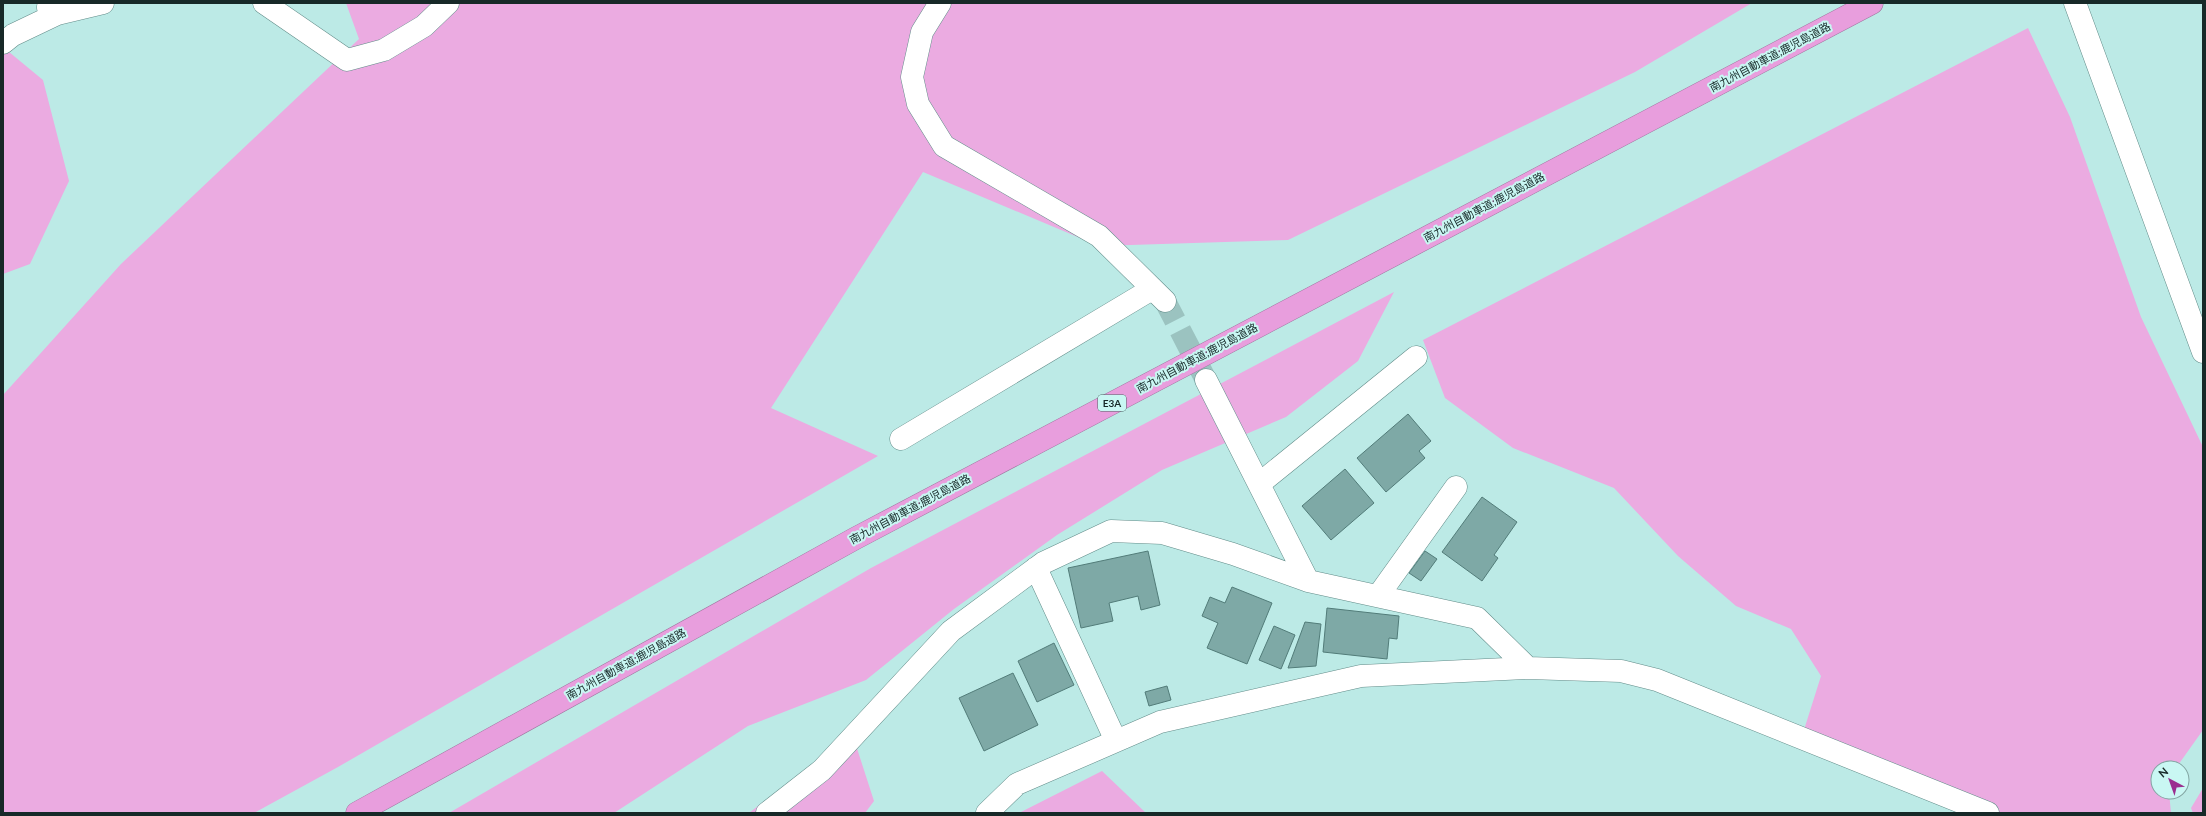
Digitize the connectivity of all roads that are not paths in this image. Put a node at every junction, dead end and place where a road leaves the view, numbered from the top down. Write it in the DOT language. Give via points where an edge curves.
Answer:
graph roads {
  1 [pos="103,3"];
  2 [pos="264,3"];
  3 [pos="448,3"];
  4 [pos="940,3"];
  5 [pos="1872,3"];
  6 [pos="2075,3"];
  7 [pos="53,9"];
  8 [pos="3,43"];
  9 [pos="2203,352"];
  10 [pos="1416,357"];
  11 [pos="1206,380"];
  12 [pos="901,439"];
  13 [pos="1259,484"];
  14 [pos="1456,487"];
  15 [pos="1036,568"];
  16 [pos="1308,581"];
  17 [pos="1378,596"];
  18 [pos="1528,668"];
  19 [pos="1116,741"];
  20 [pos="357,813"];
  21 [pos="767,813"];
  22 [pos="987,813"];
  23 [pos="1988,813"];
  1 -- 7 [label="street"];
  2 -- 3 [label="street" via="347,60 384,50 424,26"];
  4 -- 12 [label="street" via="922,32 912,77 918,104 944,146 1099,236 1159,295"];
  5 -- 20 [label="highway, 南九州自動車道;鹿児島道路 / E3A" via="863,534"];
  6 -- 9 [label="street"];
  7 -- 8 [label="street"];
  10 -- 13 [label="street"];
  11 -- 13 [label="street"];
  13 -- 16 [label="street"];
  14 -- 17 [label="street"];
  15 -- 16 [label="street" via="1111,531 1162,533"];
  15 -- 19 [label="street"];
  15 -- 21 [label="street" via="951,632 822,770"];
  16 -- 17 [label="street"];
  17 -- 18 [label="street" via="1477,618"];
  18 -- 19 [label="street" via="1361,676 1160,722"];
  18 -- 23 [label="street" via="1621,671 1657,680"];
  19 -- 22 [label="street" via="1017,784"];
}
